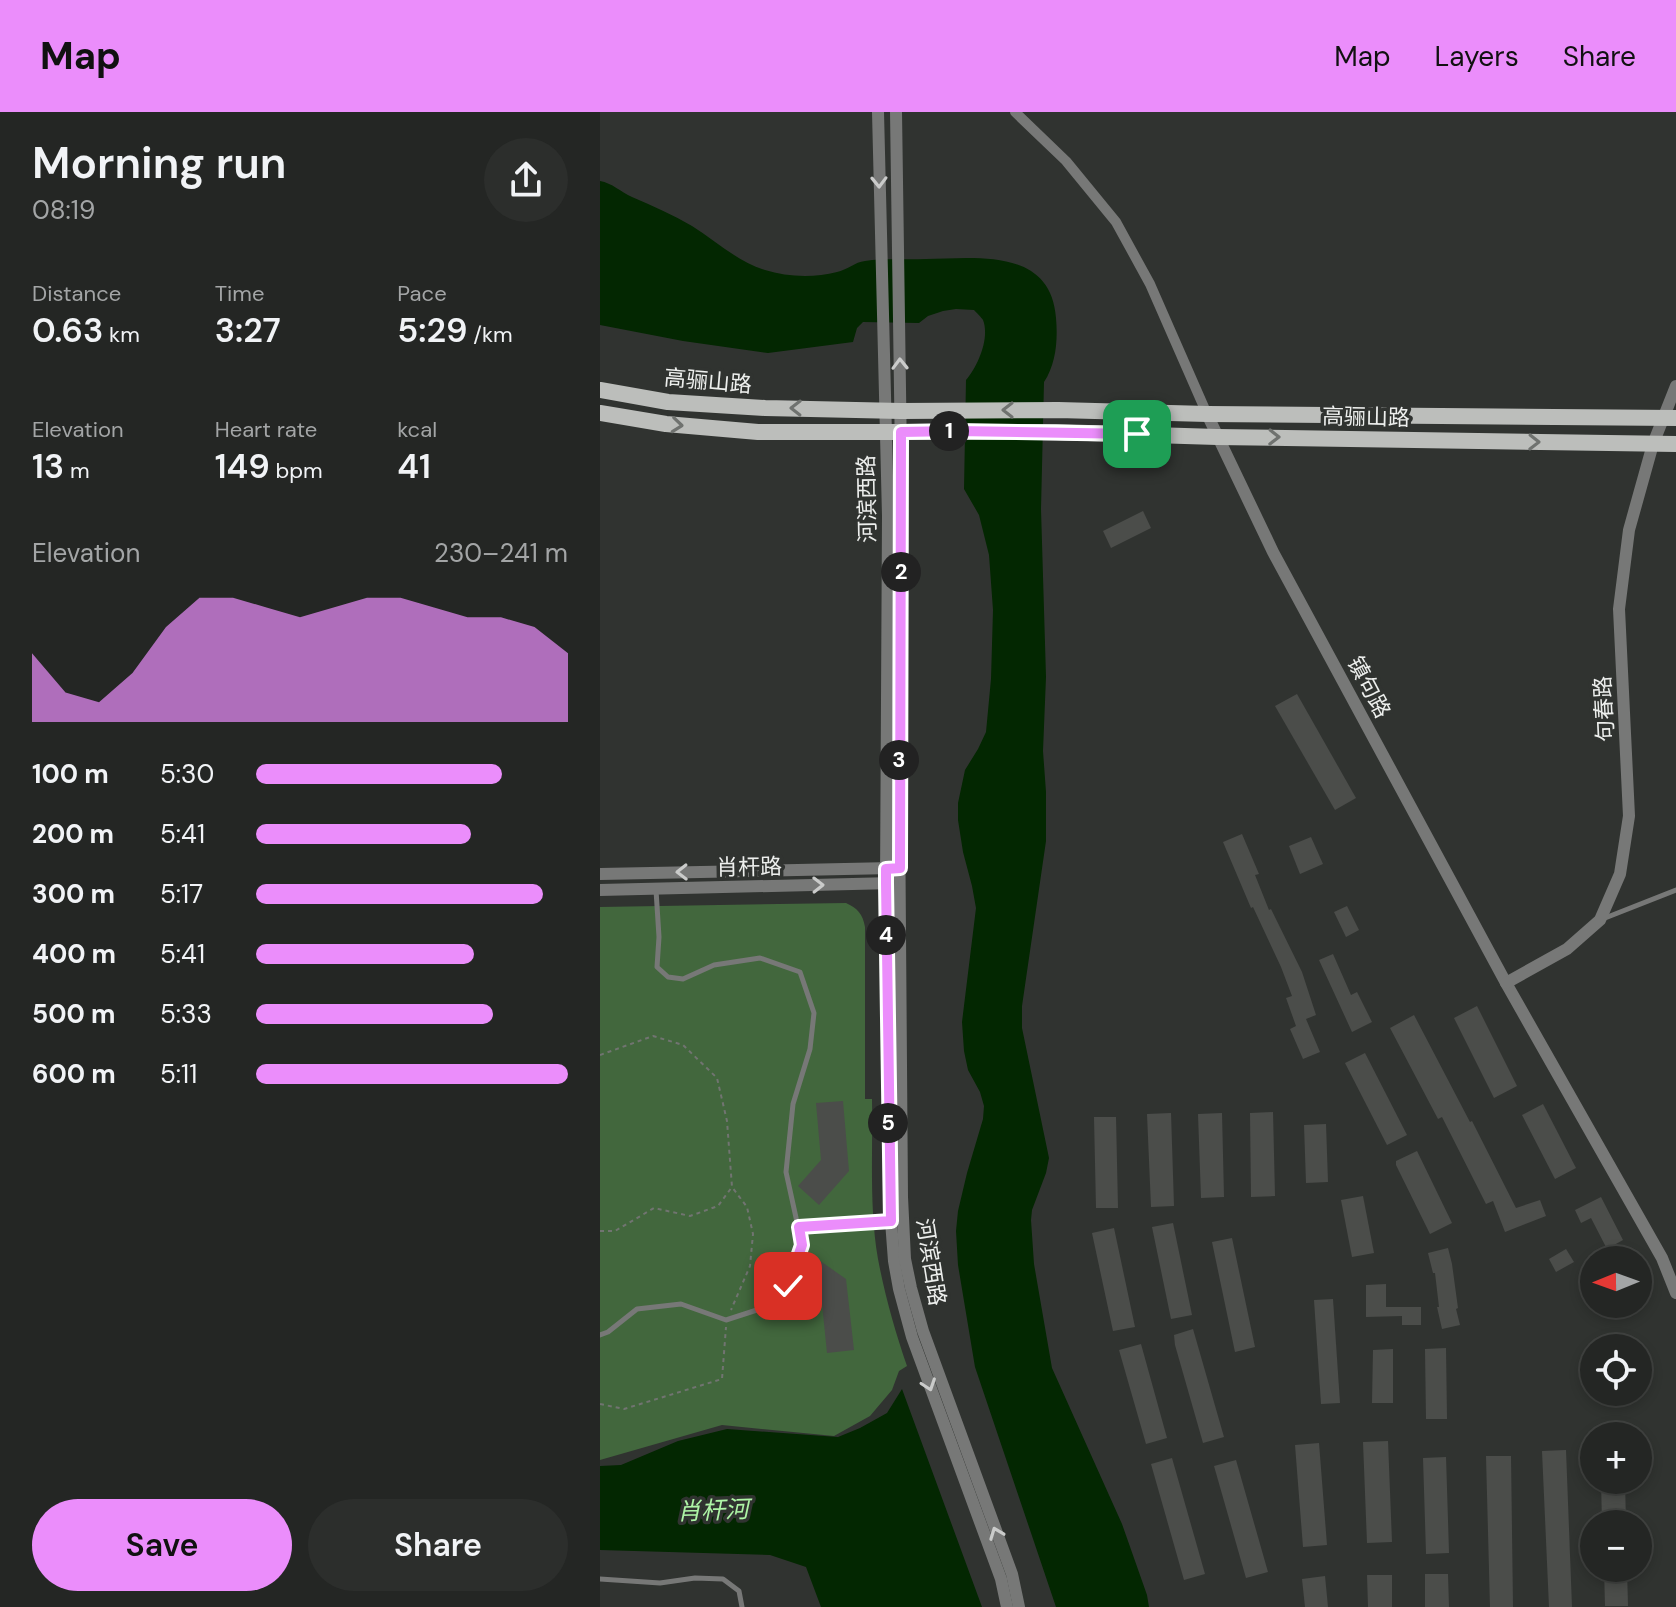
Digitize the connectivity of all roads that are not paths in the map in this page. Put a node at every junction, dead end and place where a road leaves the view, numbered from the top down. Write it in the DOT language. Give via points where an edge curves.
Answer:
graph roads {
  1 [pos="878,112"];
  2 [pos="896,112"];
  3 [pos="1015,112"];
  4 [pos="1676,386"];
  5 [pos="600,390"];
  6 [pos="893,411"];
  7 [pos="600,413"];
  8 [pos="1207,414"];
  9 [pos="1669,418"];
  10 [pos="893,432"];
  11 [pos="1217,437"];
  12 [pos="1653,444"];
  13 [pos="1676,444"];
  14 [pos="893,868"];
  15 [pos="600,874"];
  16 [pos="886,883"];
  17 [pos="900,883"];
  18 [pos="656,889"];
  19 [pos="600,890"];
  20 [pos="1676,890"];
  21 [pos="1600,920"];
  22 [pos="1506,983"];
  23 [pos="1676,1293"];
  24 [pos="600,1335"];
  25 [pos="600,1579"];
  26 [pos="742,1607"];
  27 [pos="1007,1607"];
  28 [pos="1019,1607"];
  1 -- 6 [label="street, 河滨西路, one-way" via="882,332"];
  6 -- 2 [label="street, 河滨西路, one-way" via="899,331"];
  3 -- 8 [label="street, 镇句路" via="1066,161 1116,222 1150,284"];
  4 -- 9 [label="street, 句春路"];
  6 -- 5 [label="main road, 高骊山路, one-way" via="668,402"];
  8 -- 6 [label="main road, 高骊山路, one-way"];
  6 -- 10 [label="street, 河滨西路"];
  7 -- 10 [label="main road, one-way" via="758,432"];
  8 -- 9 [label="main road, 高骊山路"];
  8 -- 11 [label="street, 镇句路"];
  9 -- 12 [label="street, 句春路"];
  10 -- 11 [label="main road, 高骊山路"];
  10 -- 14 [label="street, 河滨西路" via="888,516"];
  11 -- 12 [label="main road, 高骊山路, one-way"];
  11 -- 22 [label="street, 镇句路" via="1273,552"];
  12 -- 13 [label="main road, 高骊山路"];
  12 -- 21 [label="street, 句春路" via="1629,530 1619,609 1629,816 1620,874"];
  14 -- 15 [label="street, 肖杆路, one-way"];
  14 -- 16 [label="street, 河滨西路"];
  14 -- 17 [label="street, 河滨西路"];
  16 -- 17 [label="street, 肖杆路"];
  18 -- 16 [label="street, 肖杆路, one-way"];
  16 -- 27 [label="street, 河滨西路, one-way" via="894,1261 912,1337"];
  28 -- 17 [label="street, 河滨西路, one-way" via="1012,1574 923,1331 905,1259"];
  18 -- 19 [label="street, 肖杆路"];
  18 -- 24 [label="lane" via="657,967 668,977 683,979 714,965 760,958 800,972 814,1013 810,1049 793,1104 786,1172 802,1245 788,1286 760,1309 726,1320 681,1304 637,1309"];
  20 -- 21 [label="lane"];
  21 -- 22 [label="street, 句春路" via="1567,949"];
  22 -- 23 [label="street, 镇句路" via="1662,1258"];
  25 -- 26 [label="lane" via="723,1579 739,1591"];
}
